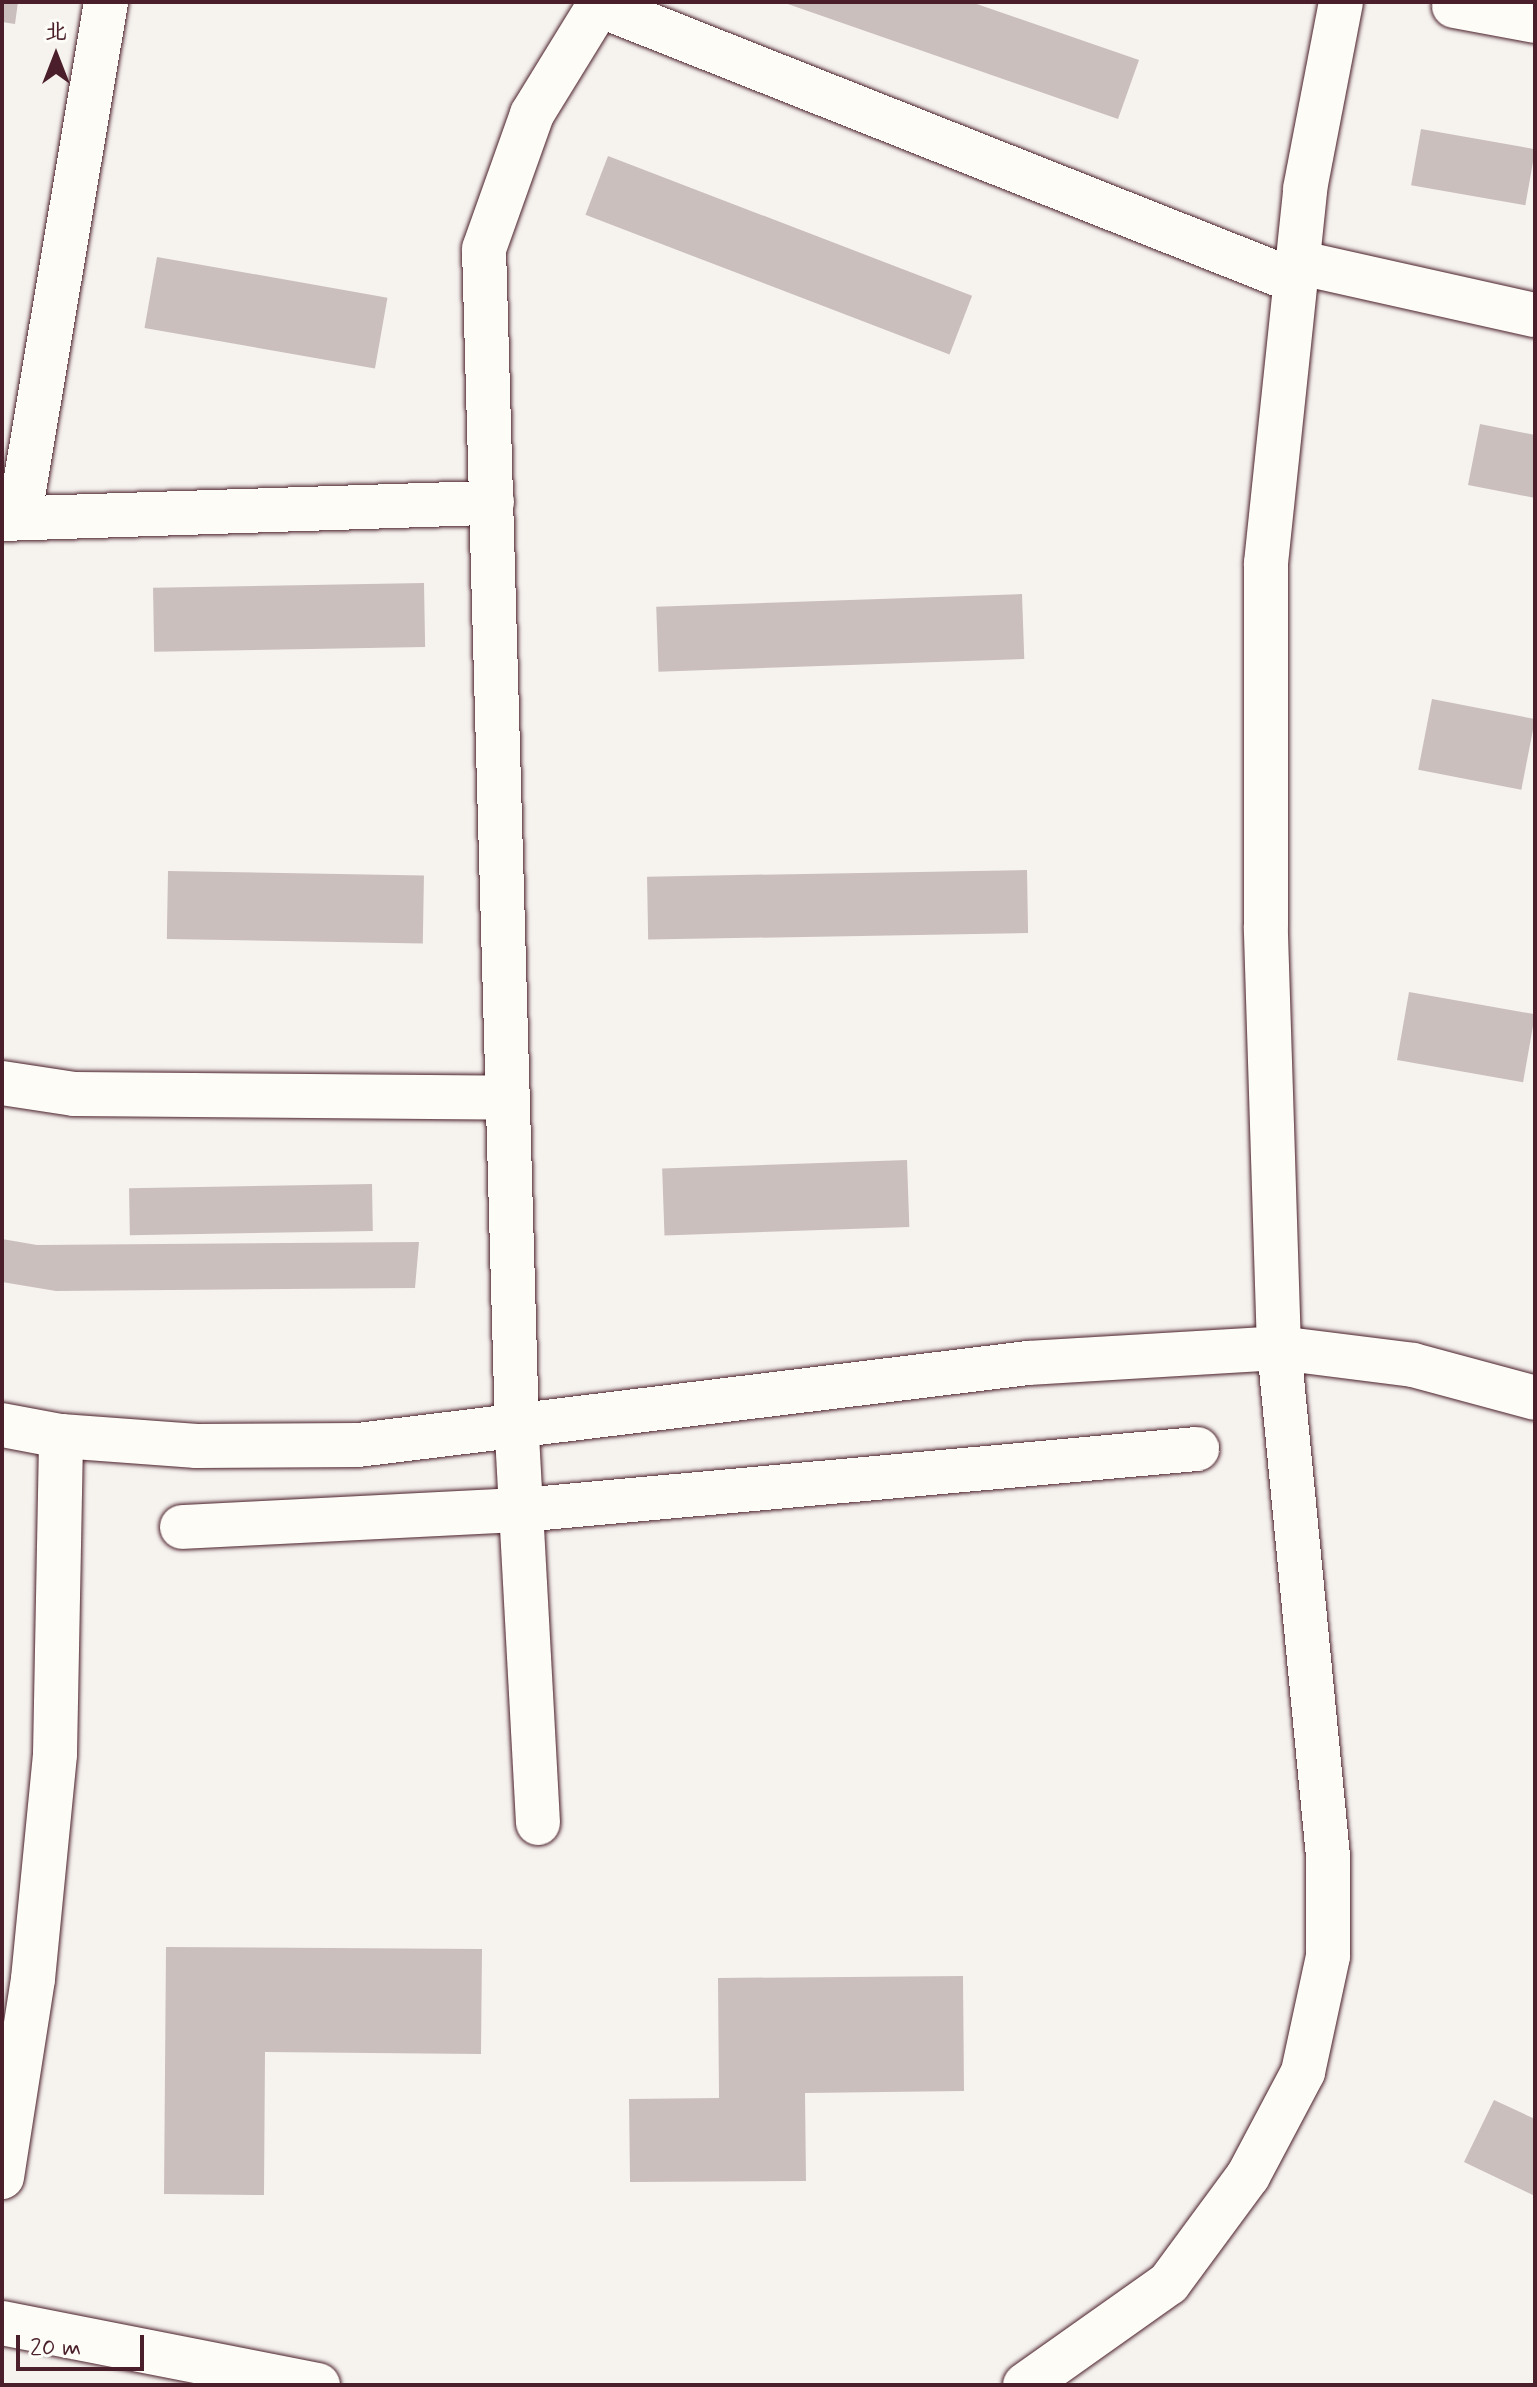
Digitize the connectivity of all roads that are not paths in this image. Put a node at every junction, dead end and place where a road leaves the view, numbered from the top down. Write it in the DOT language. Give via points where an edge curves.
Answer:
graph roads {
  1 [pos="106,2"];
  2 [pos="1341,2"];
  3 [pos="600,4"];
  4 [pos="1454,6"];
  5 [pos="1535,21"];
  6 [pos="1296,272"];
  7 [pos="1535,315"];
  8 [pos="492,503"];
  9 [pos="13,508"];
  10 [pos="2,1083"];
  11 [pos="508,1098"];
  12 [pos="1279,1348"];
  13 [pos="1535,1398"];
  14 [pos="2,1425"];
  15 [pos="517,1429"];
  16 [pos="61,1436"];
  17 [pos="1197,1449"];
  18 [pos="521,1510"];
  19 [pos="182,1527"];
  20 [pos="538,1823"];
  21 [pos="2,2177"];
  22 [pos="2,2323"];
  23 [pos="318,2385"];
  24 [pos="1025,2385"];
  1 -- 9 [label="street"];
  2 -- 6 [label="street" via="1305,189"];
  3 -- 6 [label="street"];
  3 -- 8 [label="street" via="532,114 484,249"];
  4 -- 5 [label="street"];
  6 -- 7 [label="street"];
  6 -- 12 [label="street" via="1266,563 1266,926"];
  8 -- 9 [label="street"];
  8 -- 11 [label="street"];
  10 -- 11 [label="street" via="74,1094"];
  11 -- 15 [label="street"];
  12 -- 13 [label="street" via="1413,1365"];
  12 -- 15 [label="street" via="1028,1363"];
  12 -- 24 [label="street" via="1328,1856 1328,1956 1303,2072 1248,2176 1169,2283 1087,2346"];
  14 -- 16 [label="street"];
  15 -- 16 [label="street" via="358,1445 197,1446"];
  15 -- 18 [label="street"];
  16 -- 21 [label="street" via="55,1754 33,1979"];
  17 -- 18 [label="street"];
  18 -- 19 [label="street"];
  18 -- 20 [label="street"];
  22 -- 23 [label="street"];
}
